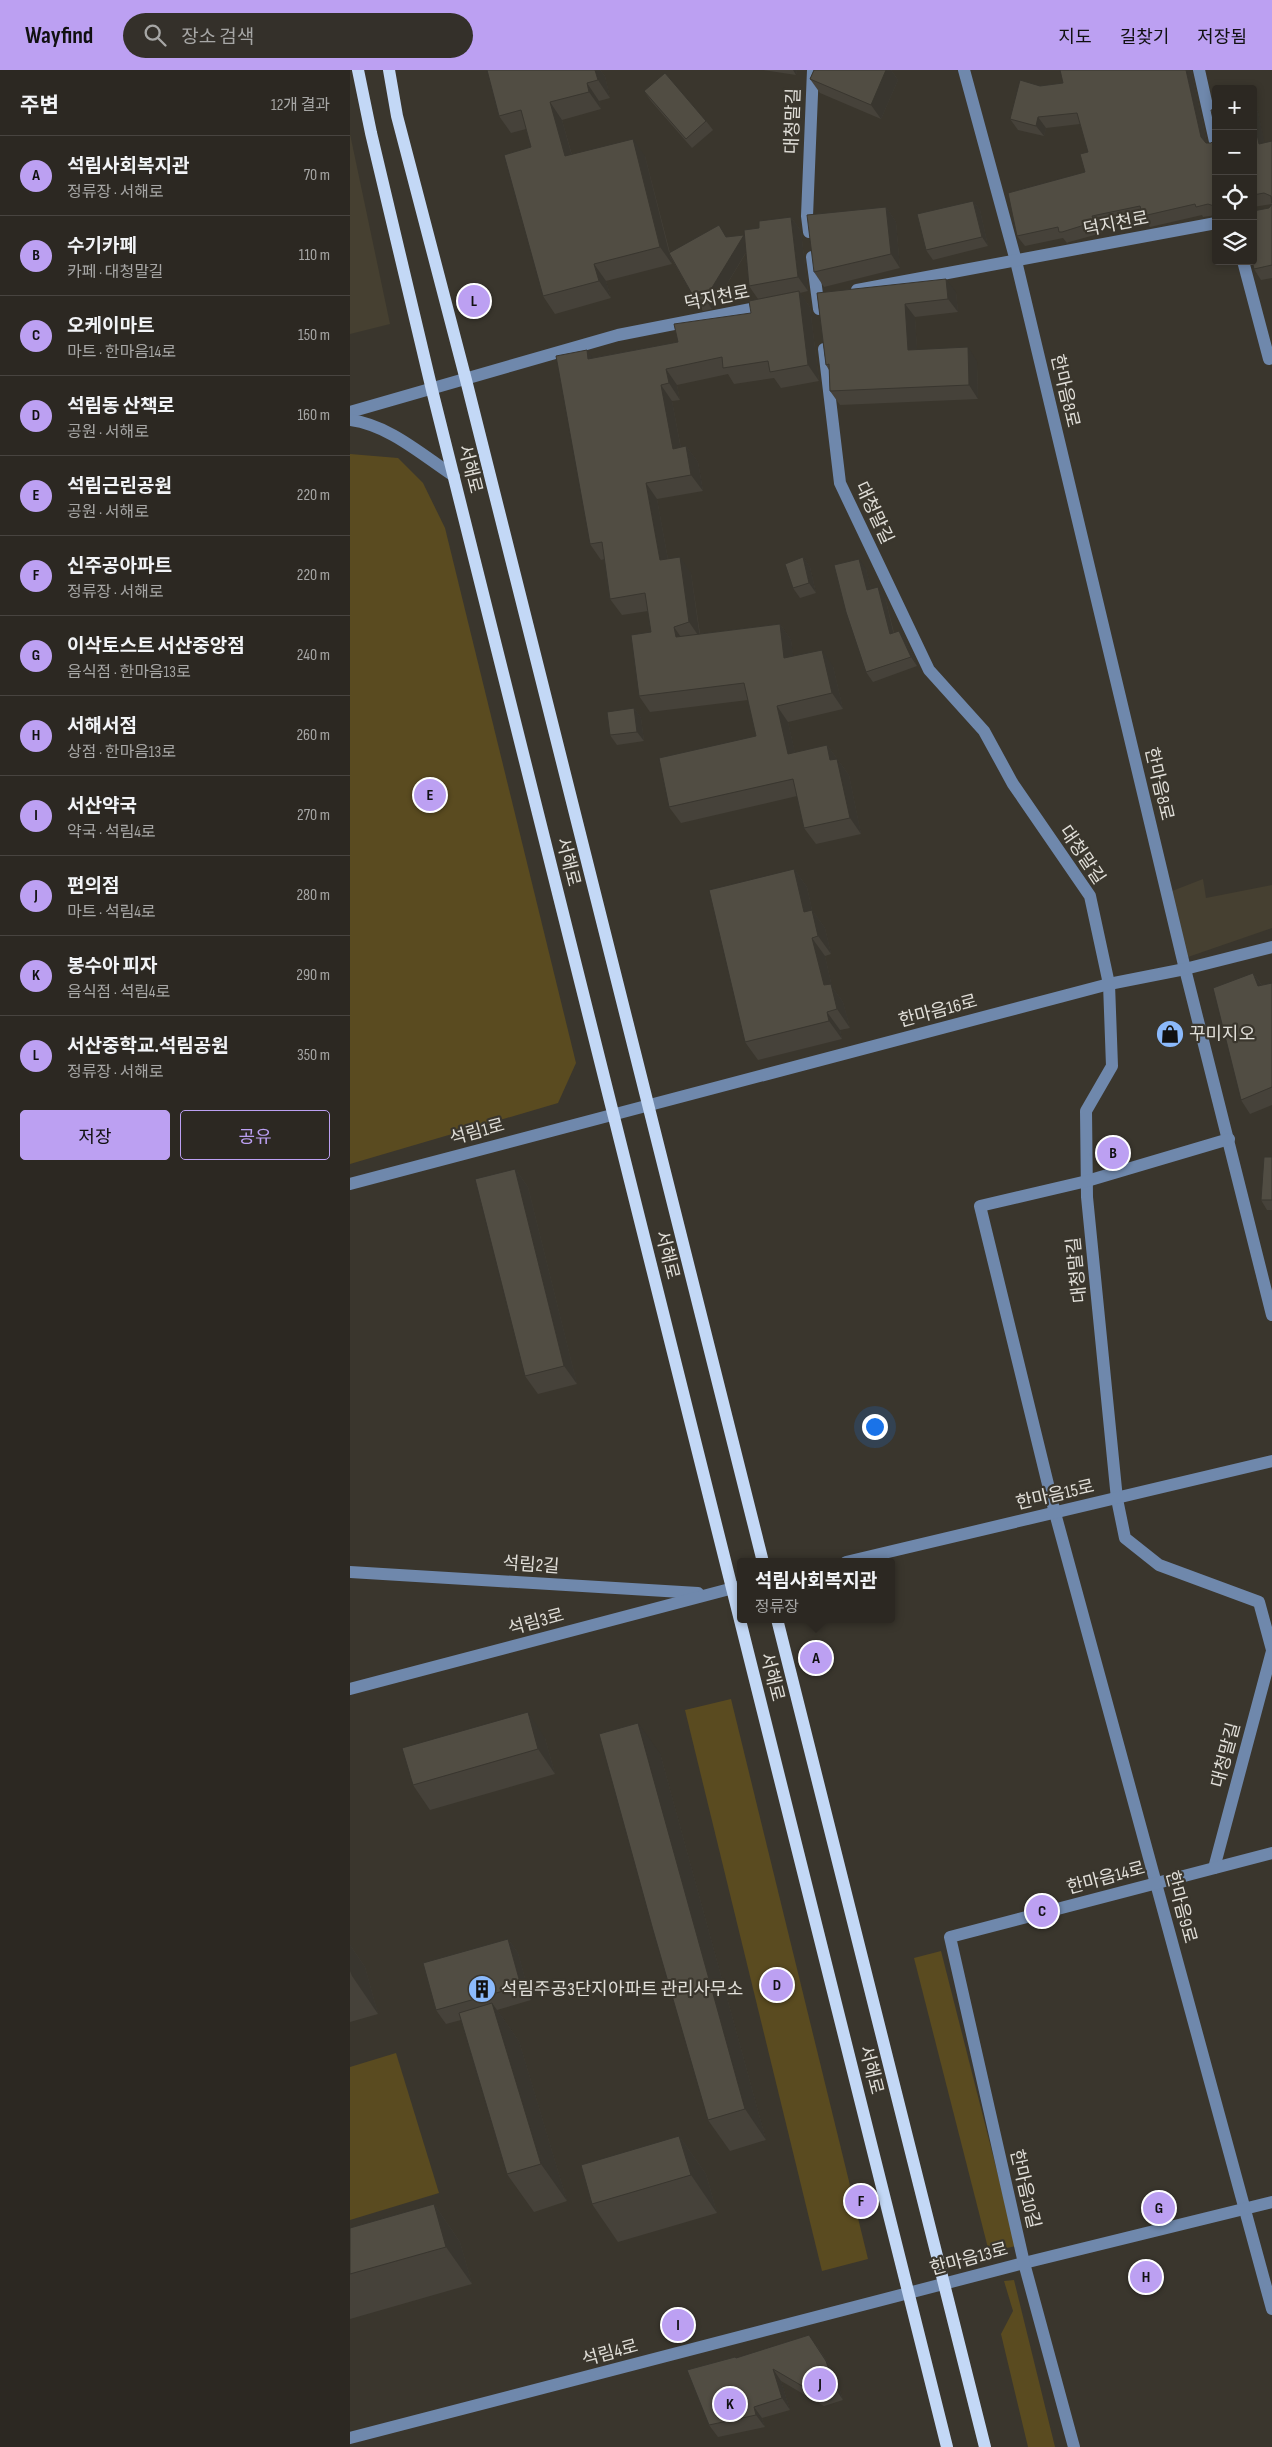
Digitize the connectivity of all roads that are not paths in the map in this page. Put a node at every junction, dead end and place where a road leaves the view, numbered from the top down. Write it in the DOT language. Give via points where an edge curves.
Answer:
graph roads {
  1 [pos="358,70"];
  2 [pos="389,70"];
  3 [pos="813,70"];
  4 [pos="964,70"];
  5 [pos="1199,70"];
  6 [pos="1212,130"];
  7 [pos="1212,224"];
  8 [pos="1016,261"];
  9 [pos="1244,265"];
  10 [pos="846,292"];
  11 [pos="780,304"];
  12 [pos="1269,360"];
  13 [pos="466,380"];
  14 [pos="432,390"];
  15 [pos="350,412"];
  16 [pos="350,420"];
  17 [pos="454,476"];
  18 [pos="1272,947"];
  19 [pos="1186,969"];
  20 [pos="1109,984"];
  21 [pos="648,1106"];
  22 [pos="614,1115"];
  23 [pos="1230,1139"];
  24 [pos="1087,1181"];
  25 [pos="350,1184"];
  26 [pos="1272,1315"];
  27 [pos="1272,1461"];
  28 [pos="1117,1499"];
  29 [pos="1055,1514"];
  30 [pos="762,1558"];
  31 [pos="863,1558"];
  32 [pos="350,1572"];
  33 [pos="736,1587"];
  34 [pos="710,1594"];
  35 [pos="745,1623"];
  36 [pos="779,1623"];
  37 [pos="1272,1651"];
  38 [pos="350,1689"];
  39 [pos="1272,1852"];
  40 [pos="1214,1868"];
  41 [pos="1156,1883"];
  42 [pos="950,1937"];
  43 [pos="1272,2202"];
  44 [pos="1244,2208"];
  45 [pos="1024,2263"];
  46 [pos="944,2284"];
  47 [pos="908,2294"];
  48 [pos="1272,2309"];
  49 [pos="350,2438"];
  50 [pos="947,2447"];
  51 [pos="986,2447"];
  52 [pos="1074,2447"];
  1 -- 14 [label="main road, 서해로"];
  2 -- 13 [label="main road, 서해로" via="397,116"];
  3 -- 20 [label="street, 대청말길" via="807,216 840,483 929,670 984,731 1013,784 1090,896"];
  4 -- 8 [label="street, 한마음8로"];
  5 -- 6 [label="street"];
  7 -- 8 [label="street, 덕지천로"];
  8 -- 10 [label="street, 덕지천로"];
  8 -- 19 [label="street, 한마음8로"];
  9 -- 12 [label="street"];
  11 -- 13 [label="street, 덕지천로" via="618,335"];
  13 -- 14 [label="street, 덕지천로"];
  13 -- 21 [label="main road, 서해로"];
  14 -- 15 [label="street, 덕지천로"];
  14 -- 17 [label="main road, 서해로"];
  16 -- 17 [label="street" via="385,430"];
  17 -- 22 [label="main road, 서해로"];
  18 -- 19 [label="street, 한마음16로"];
  19 -- 20 [label="street, 한마음16로"];
  19 -- 23 [label="street, 한마음8로"];
  20 -- 21 [label="street, 한마음16로"];
  20 -- 24 [label="street, 대청말길" via="1112,1066 1086,1111"];
  21 -- 22 [label="street, 한마음16로"];
  21 -- 30 [label="main road, 서해로"];
  22 -- 25 [label="street, 석림1로"];
  22 -- 33 [label="main road, 서해로"];
  23 -- 24 [label="street"];
  23 -- 26 [label="street, 한마음8로"];
  24 -- 28 [label="street, 대청말길"];
  24 -- 29 [label="street, 한마음9로" via="980,1206"];
  27 -- 28 [label="street, 한마음15로"];
  28 -- 29 [label="street, 한마음15로"];
  28 -- 37 [label="street, 대청말길" via="1125,1538 1159,1565 1259,1602"];
  29 -- 31 [label="street, 한마음15로"];
  29 -- 41 [label="street, 한마음9로"];
  32 -- 34 [label="street, 석림2길"];
  33 -- 34 [label="street, 석림3로"];
  34 -- 38 [label="street, 석림3로"];
  35 -- 47 [label="main road, 서해로"];
  36 -- 46 [label="main road, 서해로"];
  37 -- 40 [label="street, 대청말길"];
  39 -- 40 [label="street, 한마음14로"];
  40 -- 41 [label="street, 한마음14로"];
  41 -- 42 [label="street, 한마음14로"];
  41 -- 44 [label="street, 한마음9로"];
  42 -- 45 [label="street, 한마음10길"];
  43 -- 44 [label="street, 한마음13로"];
  44 -- 45 [label="street, 한마음13로"];
  44 -- 48 [label="street, 한마음9로"];
  45 -- 46 [label="street, 한마음13로"];
  45 -- 52 [label="street, 한마음10길"];
  46 -- 47 [label="street, 한마음13로"];
  46 -- 51 [label="main road, 서해로"];
  47 -- 49 [label="street, 석림4로"];
  47 -- 50 [label="main road, 서해로"];
}
